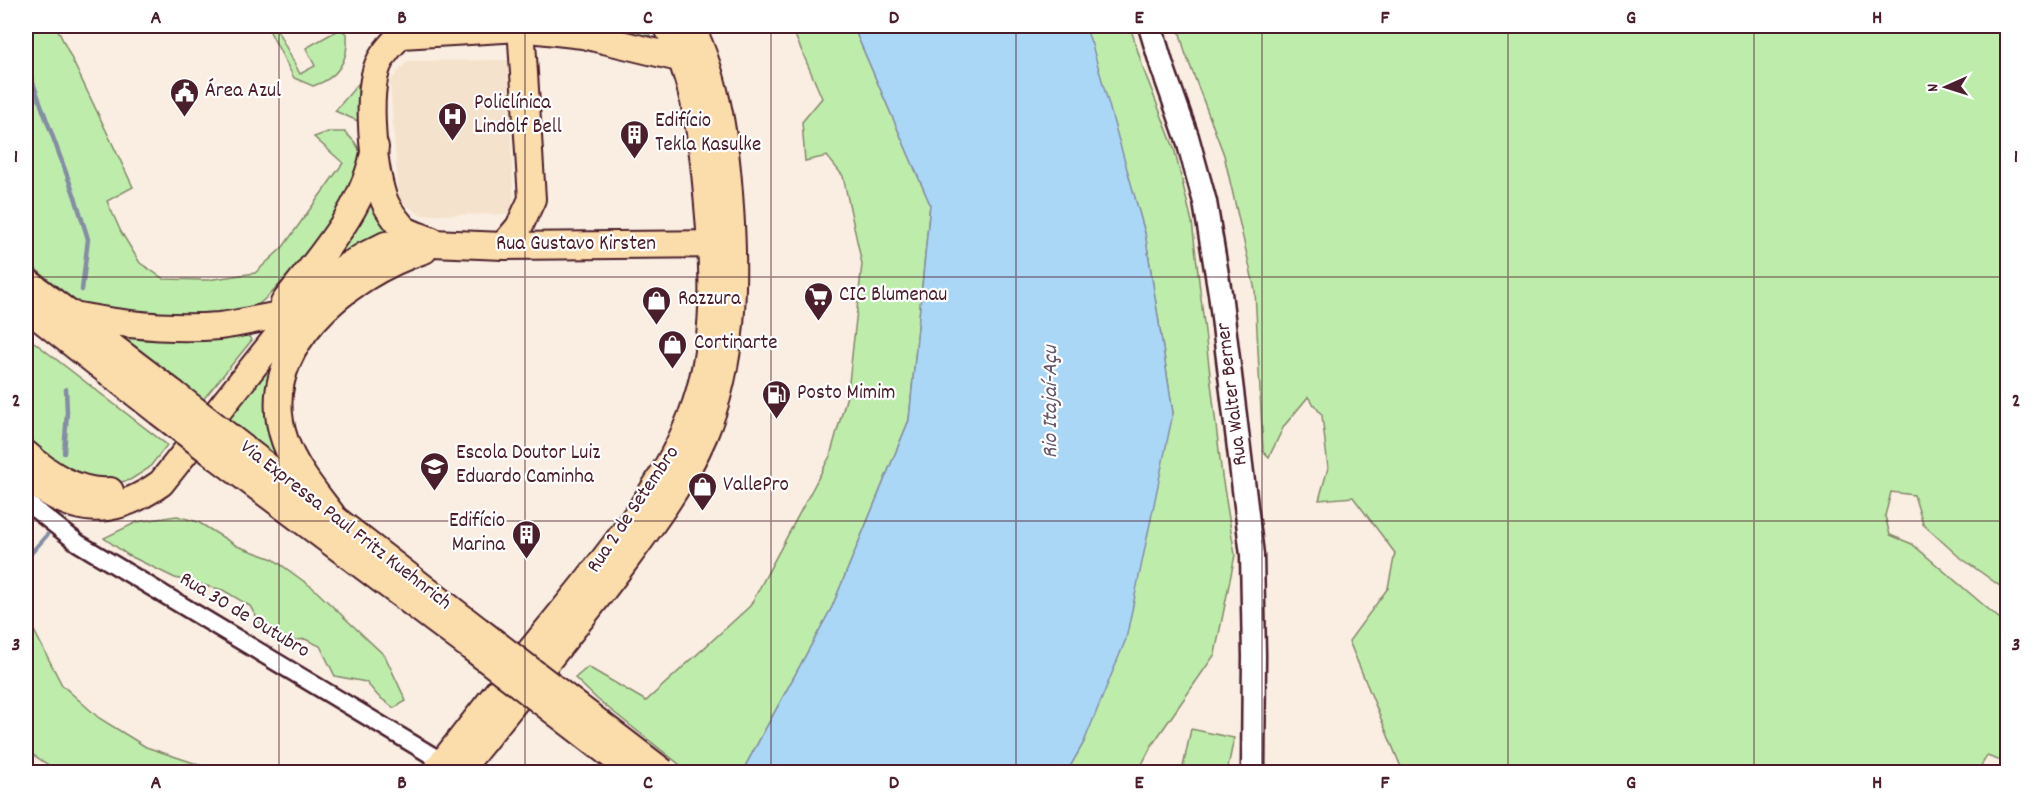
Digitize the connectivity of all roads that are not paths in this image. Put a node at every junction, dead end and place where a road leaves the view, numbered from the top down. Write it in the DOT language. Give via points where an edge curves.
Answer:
graph roads {
  1 [pos="667,26"];
  2 [pos="691,26"];
  3 [pos="1150,26"];
  4 [pos="521,27"];
  5 [pos="405,30"];
  6 [pos="683,59"];
  7 [pos="375,147"];
  8 [pos="441,244"];
  9 [pos="722,245"];
  10 [pos="503,246"];
  11 [pos="26,281"];
  12 [pos="26,307"];
  13 [pos="274,316"];
  14 [pos="63,323"];
  15 [pos="26,325"];
  16 [pos="221,445"];
  17 [pos="26,454"];
  18 [pos="26,476"];
  19 [pos="26,502"];
  20 [pos="332,515"];
  21 [pos="473,637"];
  22 [pos="445,769"];
  23 [pos="633,772"];
  24 [pos="663,772"];
  25 [pos="1253,772"];
  1 -- 6 [label="main road, Rua 2 de Setembro"];
  2 -- 9 [label="main road, Rua 2 de Setembro" via="716,98 727,169"];
  3 -- 25 [label="street, Rua Walter Berner" via="1205,202 1222,304 1252,555"];
  4 -- 5 [label="main road"];
  4 -- 6 [label="main road" via="583,35"];
  4 -- 10 [label="main road" via="532,199 519,227"];
  5 -- 7 [label="main road" via="386,51 372,83"];
  6 -- 9 [label="main road, Rua 2 de Setembro" via="696,102"];
  7 -- 8 [label="main road" via="384,199 394,215 405,230"];
  7 -- 13 [label="main road" via="360,195 336,234"];
  8 -- 10 [label="main road, Rua Gustavo Kirsten"];
  8 -- 18 [label="main road, Rua Gustavo Kirsten" via="386,245 339,271 311,294 161,483 143,496 111,507 79,506 60,500"];
  8 -- 20 [label="main road" via="392,263 342,292 313,321 284,368 279,415 285,440 296,465"];
  9 -- 10 [label="main road, Rua Gustavo Kirsten"];
  9 -- 22 [label="main road, Rua 2 de Setembro" via="708,357 696,404 674,454 652,491"];
  11 -- 14 [label="main road, Via Expressa Paul Fritz Kuehnrich"];
  12 -- 14 [label="main road, Via Expressa Paul Fritz Kuehnrich"];
  13 -- 14 [label="main road" via="220,326"];
  13 -- 17 [label="main road" via="151,473 137,483 117,490 82,489 59,479"];
  14 -- 15 [label="main road"];
  14 -- 16 [label="main road, Via Expressa Paul Fritz Kuehnrich, bridge"];
  16 -- 20 [label="main road, Via Expressa Paul Fritz Kuehnrich"];
  16 -- 21 [label="main road, Via Expressa Paul Fritz Kuehnrich"];
  19 -- 22 [label="street, Rua 30 de Outubro" via="78,543 428,751"];
  20 -- 21 [label="main road, Via Expressa Paul Fritz Kuehnrich"];
  21 -- 23 [label="main road, Via Expressa Paul Fritz Kuehnrich, bridge"];
  21 -- 24 [label="main road, Via Expressa Paul Fritz Kuehnrich, bridge"];
}
